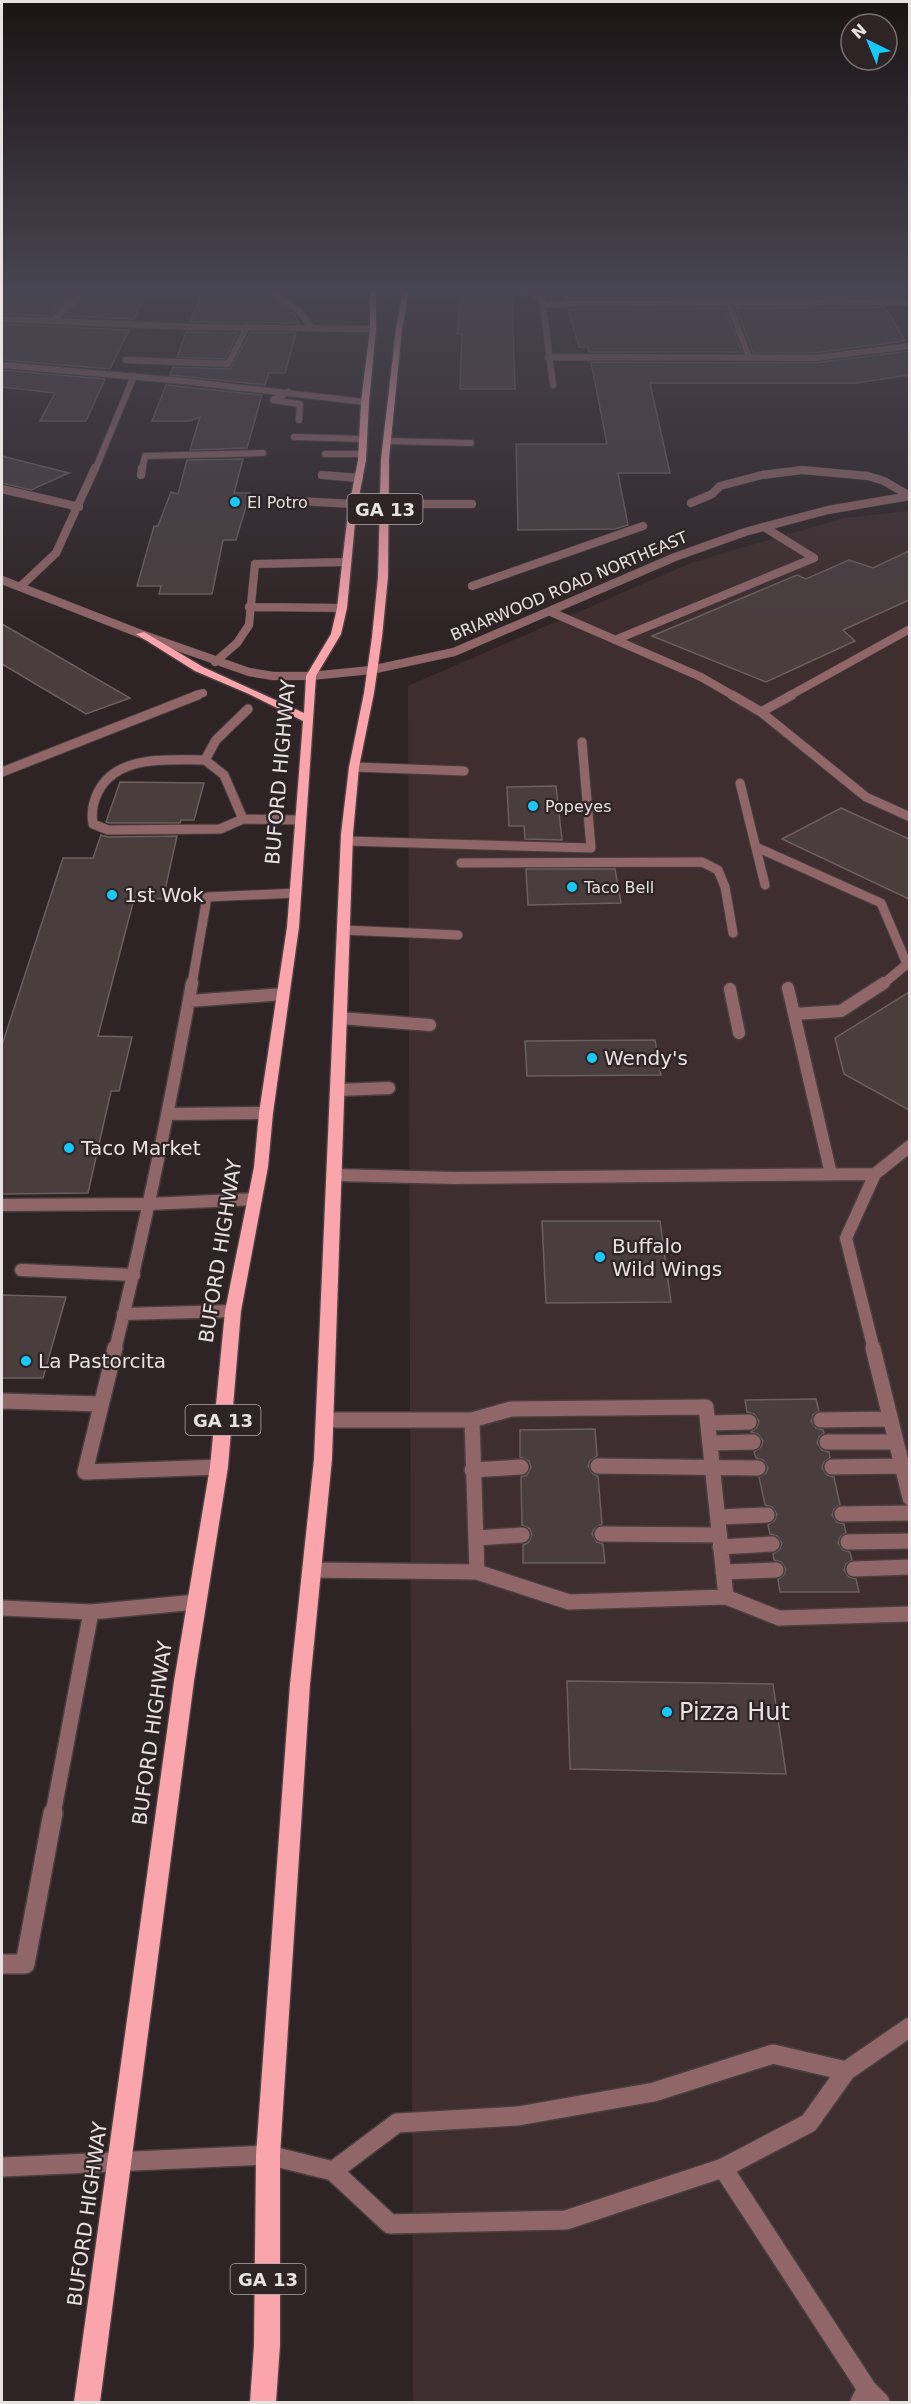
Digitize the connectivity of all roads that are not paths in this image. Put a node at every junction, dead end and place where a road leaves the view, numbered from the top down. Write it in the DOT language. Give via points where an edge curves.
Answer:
graph roads {
  1 [pos="123,403"];
  2 [pos="295,403"];
  3 [pos="364,403"];
  4 [pos="391,403"];
  5 [pos="299,420"];
  6 [pos="294,437"];
  7 [pos="364,439"];
  8 [pos="387,441"];
  9 [pos="471,442"];
  10 [pos="262,453"];
  11 [pos="325,454"];
  12 [pos="362,454"];
  13 [pos="141,474"];
  14 [pos="322,475"];
  15 [pos="359,478"];
  16 [pos="2,489"];
  17 [pos="298,493"];
  18 [pos="909,496"];
  19 [pos="692,503"];
  20 [pos="354,504"];
  21 [pos="385,504"];
  22 [pos="472,504"];
  23 [pos="79,507"];
  24 [pos="643,526"];
  25 [pos="764,527"];
  26 [pos="347,562"];
  27 [pos="2,580"];
  28 [pos="472,585"];
  29 [pos="21,586"];
  30 [pos="249,607"];
  31 [pos="342,608"];
  32 [pos="551,612"];
  33 [pos="909,629"];
  34 [pos="141,634"];
  35 [pos="615,640"];
  36 [pos="215,662"];
  37 [pos="371,670"];
  38 [pos="311,676"];
  39 [pos="203,693"];
  40 [pos="248,709"];
  41 [pos="761,712"];
  42 [pos="309,720"];
  43 [pos="582,742"];
  44 [pos="205,760"];
  45 [pos="354,767"];
  46 [pos="464,771"];
  47 [pos="2,772"];
  48 [pos="740,783"];
  49 [pos="909,817"];
  50 [pos="243,819"];
  51 [pos="300,820"];
  52 [pos="346,841"];
  53 [pos="756,847"];
  54 [pos="461,863"];
  55 [pos="765,885"];
  56 [pos="296,893"];
  57 [pos="343,930"];
  58 [pos="733,933"];
  59 [pos="458,935"];
  60 [pos="788,988"];
  61 [pos="730,989"];
  62 [pos="283,994"];
  63 [pos="189,1001"];
  64 [pos="794,1014"];
  65 [pos="340,1018"];
  66 [pos="430,1025"];
  67 [pos="738,1033"];
  68 [pos="389,1088"];
  69 [pos="337,1090"];
  70 [pos="266,1113"];
  71 [pos="169,1114"];
  72 [pos="909,1146"];
  73 [pos="334,1174"];
  74 [pos="831,1174"];
  75 [pos="875,1174"];
  76 [pos="256,1199"];
  77 [pos="150,1204"];
  78 [pos="2,1205"];
  79 [pos="21,1270"];
  80 [pos="134,1275"];
  81 [pos="233,1311"];
  82 [pos="123,1314"];
  83 [pos="2,1401"];
  84 [pos="100,1404"];
  85 [pos="890,1419"];
  86 [pos="325,1420"];
  87 [pos="472,1420"];
  88 [pos="821,1420"];
  89 [pos="749,1422"];
  90 [pos="708,1423"];
  91 [pos="753,1442"];
  92 [pos="826,1442"];
  93 [pos="895,1442"];
  94 [pos="710,1443"];
  95 [pos="598,1466"];
  96 [pos="902,1466"];
  97 [pos="219,1467"];
  98 [pos="521,1467"];
  99 [pos="832,1467"];
  100 [pos="713,1468"];
  101 [pos="758,1468"];
  102 [pos="472,1470"];
  103 [pos="909,1498"];
  104 [pos="909,1513"];
  105 [pos="842,1514"];
  106 [pos="766,1515"];
  107 [pos="718,1517"];
  108 [pos="602,1534"];
  109 [pos="522,1535"];
  110 [pos="476,1538"];
  111 [pos="720,1541"];
  112 [pos="909,1541"];
  113 [pos="848,1542"];
  114 [pos="772,1544"];
  115 [pos="909,1567"];
  116 [pos="854,1569"];
  117 [pos="313,1570"];
  118 [pos="776,1570"];
  119 [pos="477,1572"];
  120 [pos="723,1572"];
  121 [pos="726,1597"];
  122 [pos="196,1602"];
  123 [pos="2,1608"];
  124 [pos="91,1612"];
  125 [pos="909,1614"];
  126 [pos="2,1964"];
  127 [pos="909,2027"];
  128 [pos="846,2071"];
  129 [pos="268,2155"];
  130 [pos="120,2163"];
  131 [pos="2,2167"];
  132 [pos="723,2168"];
  133 [pos="333,2171"];
  134 [pos="869,2398"];
  135 [pos="87,2403"];
  136 [pos="263,2403"];
  1 -- 23 [label="street"];
  2 -- 5 [label="street" via="300,404"];
  3 -- 7 [label="main road, BUFORD HIGHWAY / GA 13"];
  4 -- 8 [label="main road, GA 13"];
  6 -- 7 [label="street"];
  7 -- 12 [label="main road, BUFORD HIGHWAY / GA 13"];
  8 -- 9 [label="street"];
  8 -- 21 [label="main road, GA 13"];
  10 -- 13 [label="street" via="145,456"];
  11 -- 12 [label="street"];
  12 -- 15 [label="main road, BUFORD HIGHWAY / GA 13"];
  14 -- 15 [label="street"];
  15 -- 20 [label="main road, BUFORD HIGHWAY / GA 13"];
  16 -- 23 [label="street"];
  17 -- 20 [label="street" via="296,504"];
  18 -- 19 [label="street" via="868,476 802,470 720,486"];
  18 -- 25 [label="street, BRIARWOOD ROAD NORTHEAST" via="828,510"];
  20 -- 26 [label="main road, BUFORD HIGHWAY / GA 13"];
  21 -- 22 [label="street"];
  21 -- 37 [label="main road, GA 13" via="383,577"];
  23 -- 29 [label="street" via="56,553"];
  24 -- 28 [label="street"];
  25 -- 32 [label="street, BRIARWOOD ROAD NORTHEAST" via="675,557"];
  25 -- 35 [label="street" via="814,558"];
  26 -- 30 [label="street" via="255,564"];
  26 -- 31 [label="main road, BUFORD HIGHWAY / GA 13"];
  27 -- 29 [label="street, BRIARWOOD ROAD NORTHEAST"];
  29 -- 34 [label="street, BRIARWOOD ROAD NORTHEAST"];
  30 -- 31 [label="street"];
  30 -- 36 [label="street" via="249,625 237,643"];
  31 -- 38 [label="main road, BUFORD HIGHWAY / GA 13" via="336,633"];
  32 -- 35 [label="street"];
  32 -- 37 [label="street, BRIARWOOD ROAD NORTHEAST" via="454,652"];
  33 -- 41 [label="street"];
  34 -- 36 [label="street, BRIARWOOD ROAD NORTHEAST"];
  34 -- 42 [label="main road" via="199,669"];
  35 -- 41 [label="street" via="701,677"];
  36 -- 38 [label="street, BRIARWOOD ROAD NORTHEAST" via="273,676"];
  37 -- 38 [label="street, BRIARWOOD ROAD NORTHEAST"];
  37 -- 45 [label="main road, GA 13"];
  38 -- 42 [label="main road, BUFORD HIGHWAY / GA 13"];
  39 -- 47 [label="street"];
  40 -- 44 [label="street" via="216,740"];
  41 -- 49 [label="street" via="866,797"];
  42 -- 51 [label="main road, BUFORD HIGHWAY / GA 13"];
  43 -- 52 [label="street" via="591,848"];
  44 -- 50 [label="street" via="224,775"];
  44 -- 50 [label="street" via="139,764 117,770 99,789 91,816 93,824 108,830 220,829"];
  45 -- 46 [label="street"];
  45 -- 52 [label="main road, GA 13"];
  48 -- 53 [label="street"];
  50 -- 51 [label="street"];
  51 -- 56 [label="main road, BUFORD HIGHWAY / GA 13"];
  52 -- 57 [label="main road, GA 13"];
  53 -- 55 [label="street"];
  53 -- 64 [label="street" via="881,903 907,963 873,992 841,1011"];
  54 -- 58 [label="street" via="702,862 718,870"];
  56 -- 62 [label="main road, BUFORD HIGHWAY / GA 13"];
  56 -- 63 [label="street" via="207,897"];
  57 -- 59 [label="street"];
  57 -- 65 [label="main road, GA 13"];
  60 -- 64 [label="street"];
  61 -- 67 [label="street"];
  62 -- 63 [label="street"];
  62 -- 70 [label="main road, BUFORD HIGHWAY / GA 13"];
  63 -- 71 [label="street"];
  64 -- 74 [label="street"];
  65 -- 66 [label="street"];
  65 -- 69 [label="main road, GA 13"];
  68 -- 69 [label="street"];
  69 -- 73 [label="main road, GA 13"];
  70 -- 71 [label="street"];
  70 -- 76 [label="main road, BUFORD HIGHWAY / GA 13"];
  71 -- 77 [label="street"];
  72 -- 75 [label="street"];
  73 -- 74 [label="street" via="466,1178"];
  73 -- 86 [label="main road, GA 13"];
  74 -- 75 [label="street"];
  75 -- 85 [label="street" via="846,1238"];
  76 -- 77 [label="street"];
  76 -- 81 [label="main road, BUFORD HIGHWAY / GA 13"];
  77 -- 78 [label="street"];
  77 -- 80 [label="street"];
  79 -- 80 [label="street"];
  80 -- 82 [label="street"];
  81 -- 82 [label="street"];
  81 -- 97 [label="main road, BUFORD HIGHWAY / GA 13"];
  82 -- 84 [label="street"];
  83 -- 84 [label="street"];
  84 -- 97 [label="street" via="85,1472"];
  85 -- 88 [label="street"];
  85 -- 93 [label="street"];
  86 -- 87 [label="street"];
  86 -- 117 [label="main road, GA 13"];
  87 -- 90 [label="street" via="511,1409 706,1407"];
  87 -- 102 [label="street"];
  89 -- 90 [label="street"];
  90 -- 94 [label="street"];
  91 -- 94 [label="street"];
  92 -- 93 [label="street"];
  93 -- 96 [label="street"];
  94 -- 100 [label="street"];
  95 -- 100 [label="street"];
  96 -- 99 [label="street"];
  96 -- 103 [label="street"];
  97 -- 122 [label="main road, BUFORD HIGHWAY / GA 13"];
  98 -- 102 [label="street"];
  100 -- 101 [label="street"];
  100 -- 107 [label="street"];
  102 -- 110 [label="street"];
  104 -- 105 [label="street"];
  106 -- 107 [label="street"];
  107 -- 111 [label="street"];
  108 -- 111 [label="street"];
  109 -- 110 [label="street"];
  110 -- 119 [label="street"];
  111 -- 114 [label="street"];
  111 -- 120 [label="street"];
  112 -- 113 [label="street"];
  115 -- 116 [label="street"];
  117 -- 119 [label="street"];
  117 -- 129 [label="main road, GA 13" via="299,1696"];
  118 -- 120 [label="street"];
  119 -- 121 [label="street" via="569,1602"];
  120 -- 121 [label="street"];
  121 -- 125 [label="street" via="779,1618"];
  122 -- 124 [label="street"];
  122 -- 130 [label="main road, BUFORD HIGHWAY / GA 13"];
  123 -- 124 [label="street"];
  124 -- 126 [label="street" via="26,1964"];
  127 -- 128 [label="street"];
  128 -- 132 [label="street" via="809,2123"];
  128 -- 133 [label="street" via="773,2054 654,2092 518,2116 397,2123"];
  129 -- 130 [label="street"];
  129 -- 133 [label="street"];
  129 -- 136 [label="main road, GA 13"];
  130 -- 131 [label="street"];
  130 -- 135 [label="main road, BUFORD HIGHWAY / GA 13"];
  132 -- 133 [label="street" via="566,2220 390,2224"];
  132 -- 134 [label="street"];
}
